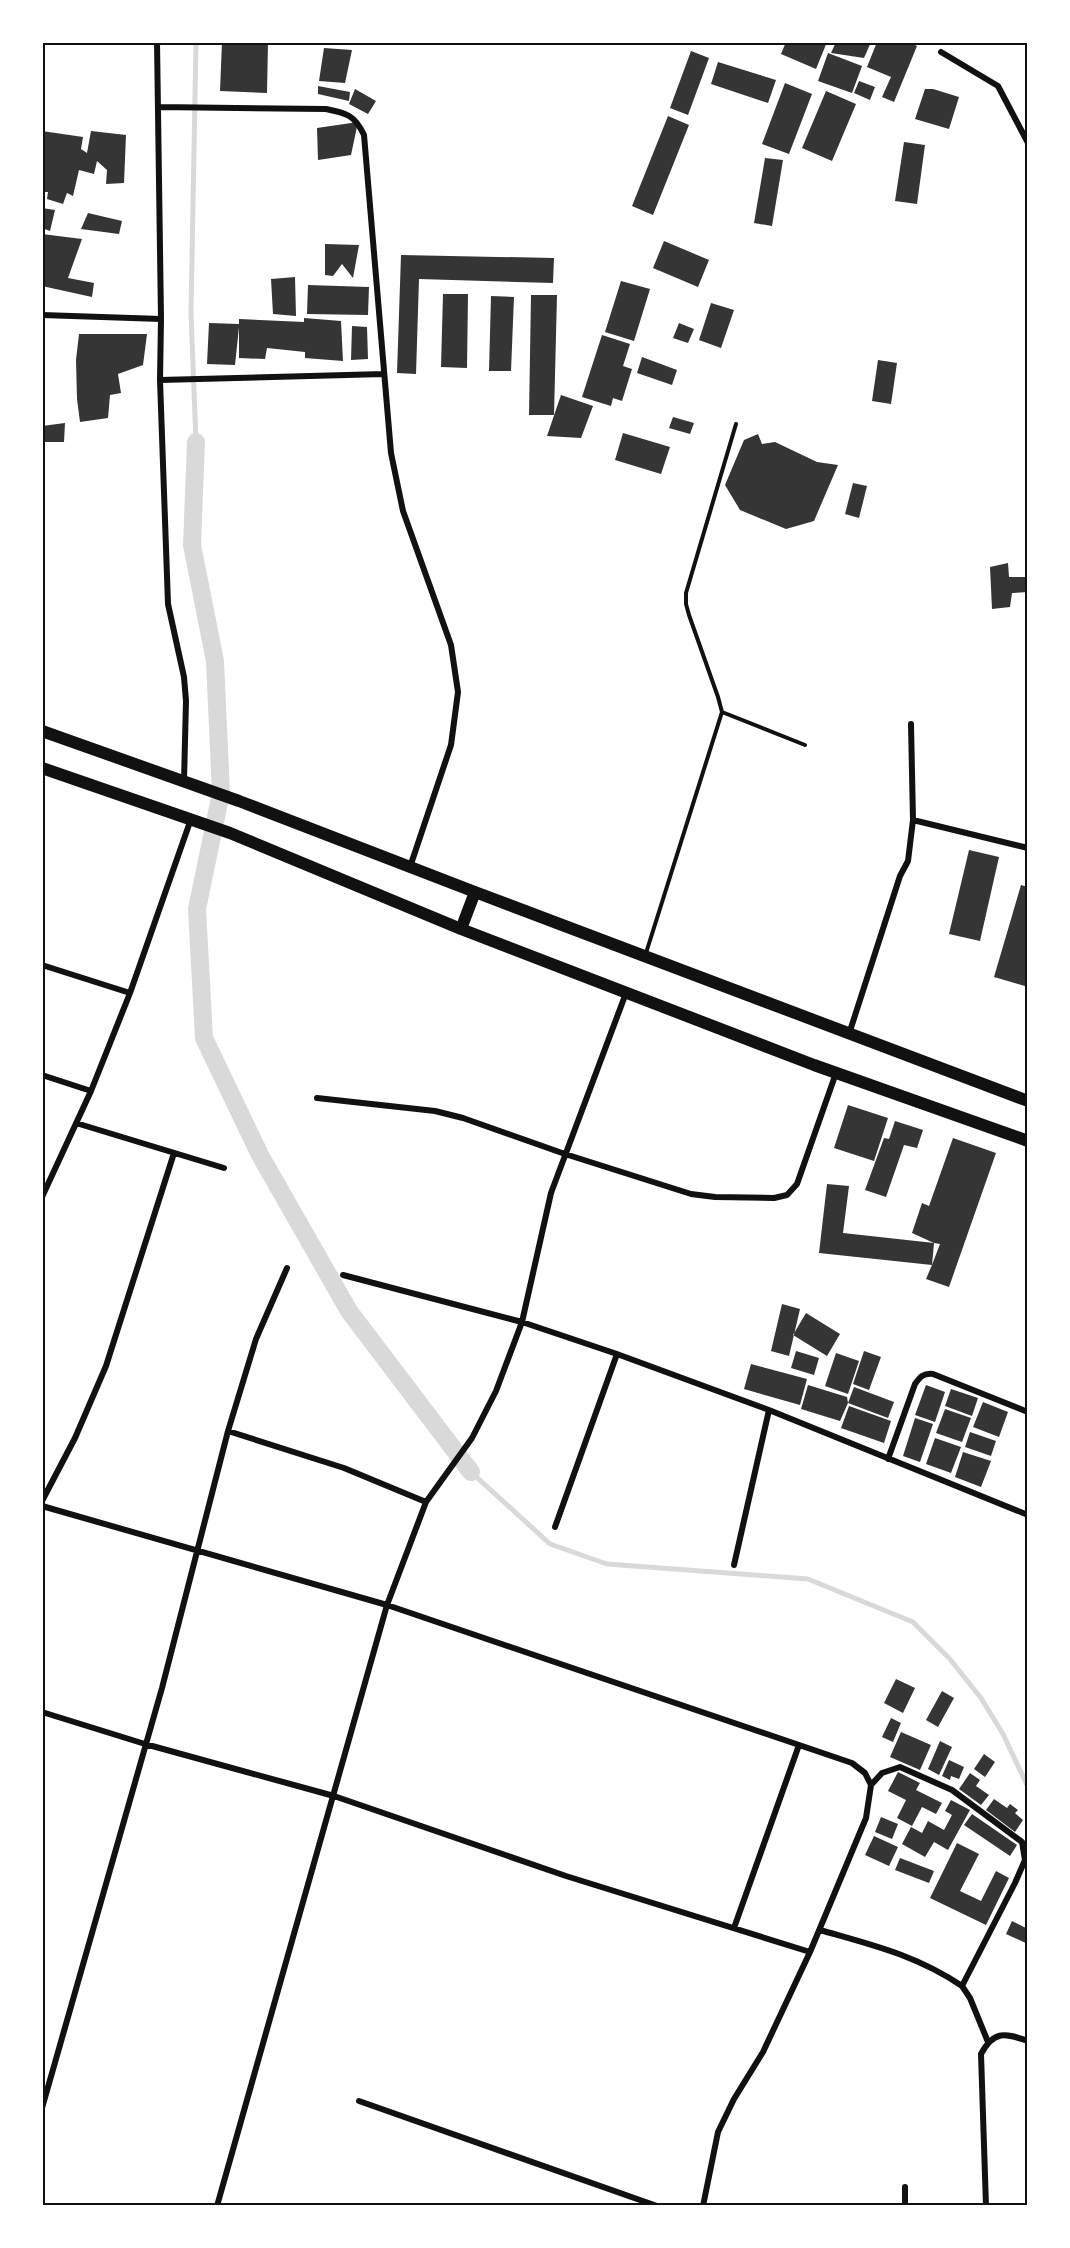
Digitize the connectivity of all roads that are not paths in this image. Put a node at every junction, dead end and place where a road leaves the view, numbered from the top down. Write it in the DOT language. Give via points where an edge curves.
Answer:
graph roads {
  1 [pos="158,42"];
  2 [pos="941,52"];
  3 [pos="159,107"];
  4 [pos="1028,143"];
  5 [pos="42,315"];
  6 [pos="161,319"];
  7 [pos="384,374"];
  8 [pos="160,380"];
  9 [pos="736,424"];
  10 [pos="722,712"];
  11 [pos="911,724"];
  12 [pos="42,731"];
  13 [pos="805,745"];
  14 [pos="42,768"];
  15 [pos="189,782"];
  16 [pos="195,820"];
  17 [pos="913,820"];
  18 [pos="1028,848"];
  19 [pos="409,867"];
  20 [pos="475,892"];
  21 [pos="461,928"];
  22 [pos="645,957"];
  23 [pos="42,965"];
  24 [pos="130,993"];
  25 [pos="626,993"];
  26 [pos="849,1034"];
  27 [pos="836,1073"];
  28 [pos="42,1075"];
  29 [pos="91,1091"];
  30 [pos="318,1098"];
  31 [pos="1028,1101"];
  32 [pos="76,1124"];
  33 [pos="1028,1141"];
  34 [pos="174,1153"];
  35 [pos="565,1154"];
  36 [pos="224,1168"];
  37 [pos="42,1197"];
  38 [pos="287,1268"];
  39 [pos="343,1275"];
  40 [pos="522,1322"];
  41 [pos="617,1354"];
  42 [pos="769,1410"];
  43 [pos="1028,1412"];
  44 [pos="228,1431"];
  45 [pos="888,1459"];
  46 [pos="42,1501"];
  47 [pos="426,1502"];
  48 [pos="42,1506"];
  49 [pos="1028,1515"];
  50 [pos="555,1527"];
  51 [pos="198,1551"];
  52 [pos="734,1565"];
  53 [pos="387,1605"];
  54 [pos="42,1712"];
  55 [pos="145,1744"];
  56 [pos="799,1745"];
  57 [pos="871,1785"];
  58 [pos="334,1796"];
  59 [pos="734,1928"];
  60 [pos="820,1930"];
  61 [pos="810,1952"];
  62 [pos="962,1986"];
  63 [pos="1028,2041"];
  64 [pos="987,2042"];
  65 [pos="359,2101"];
  66 [pos="42,2108"];
  67 [pos="905,2187"];
  68 [pos="217,2206"];
  69 [pos="657,2206"];
  70 [pos="703,2206"];
  71 [pos="905,2206"];
  72 [pos="986,2206"];
  1 -- 3 [label="street"];
  2 -- 4 [label="street" via="998,86"];
  3 -- 6 [label="street"];
  3 -- 7 [label="street" via="326,109 344,113 358,122 364,135"];
  5 -- 6 [label="street"];
  6 -- 8 [label="street"];
  7 -- 8 [label="street"];
  7 -- 19 [label="street" via="391,453 403,511 451,645 458,692 451,745"];
  8 -- 15 [label="street" via="168,604 184,677"];
  9 -- 10 [label="lane" via="686,593 689,615"];
  10 -- 13 [label="lane"];
  10 -- 22 [label="lane"];
  11 -- 17 [label="street"];
  12 -- 15 [label="main road"];
  14 -- 16 [label="main road"];
  15 -- 19 [label="main road"];
  16 -- 21 [label="main road"];
  16 -- 24 [label="street"];
  17 -- 18 [label="street"];
  17 -- 26 [label="street" via="908,861"];
  19 -- 20 [label="main road"];
  20 -- 21 [label="main road"];
  20 -- 22 [label="main road"];
  21 -- 25 [label="main road"];
  22 -- 26 [label="main road"];
  23 -- 24 [label="street"];
  24 -- 29 [label="street"];
  25 -- 27 [label="main road"];
  25 -- 35 [label="street"];
  26 -- 31 [label="main road"];
  27 -- 33 [label="main road"];
  27 -- 35 [label="street" via="797,1184 787,1195 774,1198 691,1194"];
  28 -- 29 [label="street"];
  29 -- 32 [label="street"];
  30 -- 35 [label="street" via="435,1111"];
  32 -- 34 [label="street"];
  32 -- 37 [label="street"];
  34 -- 36 [label="street"];
  34 -- 46 [label="street" via="106,1366"];
  35 -- 40 [label="street" via="551,1193"];
  38 -- 44 [label="street" via="256,1339"];
  39 -- 40 [label="street"];
  40 -- 41 [label="street"];
  40 -- 47 [label="street" via="491,1403 472,1438"];
  41 -- 42 [label="street"];
  41 -- 50 [label="street"];
  42 -- 45 [label="street"];
  42 -- 52 [label="street"];
  43 -- 45 [label="street" via="927,1373 915,1384"];
  44 -- 47 [label="street" via="344,1468"];
  44 -- 51 [label="street"];
  45 -- 49 [label="street"];
  47 -- 53 [label="street"];
  48 -- 51 [label="street"];
  51 -- 53 [label="street"];
  51 -- 55 [label="street"];
  53 -- 56 [label="street"];
  53 -- 58 [label="street"];
  54 -- 55 [label="street"];
  55 -- 58 [label="street"];
  55 -- 66 [label="street"];
  56 -- 57 [label="street" via="852,1763 865,1773"];
  56 -- 59 [label="street"];
  57 -- 60 [label="street" via="866,1818"];
  57 -- 62 [label="street" via="882,1773 900,1767 952,1790 1022,1842 1025,1860"];
  58 -- 59 [label="street" via="566,1876"];
  58 -- 68 [label="street"];
  59 -- 61 [label="street"];
  60 -- 61 [label="street"];
  60 -- 62 [label="street" via="904,1954"];
  61 -- 70 [label="street" via="763,2052 718,2132"];
  62 -- 64 [label="street"];
  63 -- 64 [label="street" via="1000,2035"];
  64 -- 72 [label="street" via="981,2054"];
  65 -- 69 [label="street"];
  67 -- 71 [label="street"];
}
